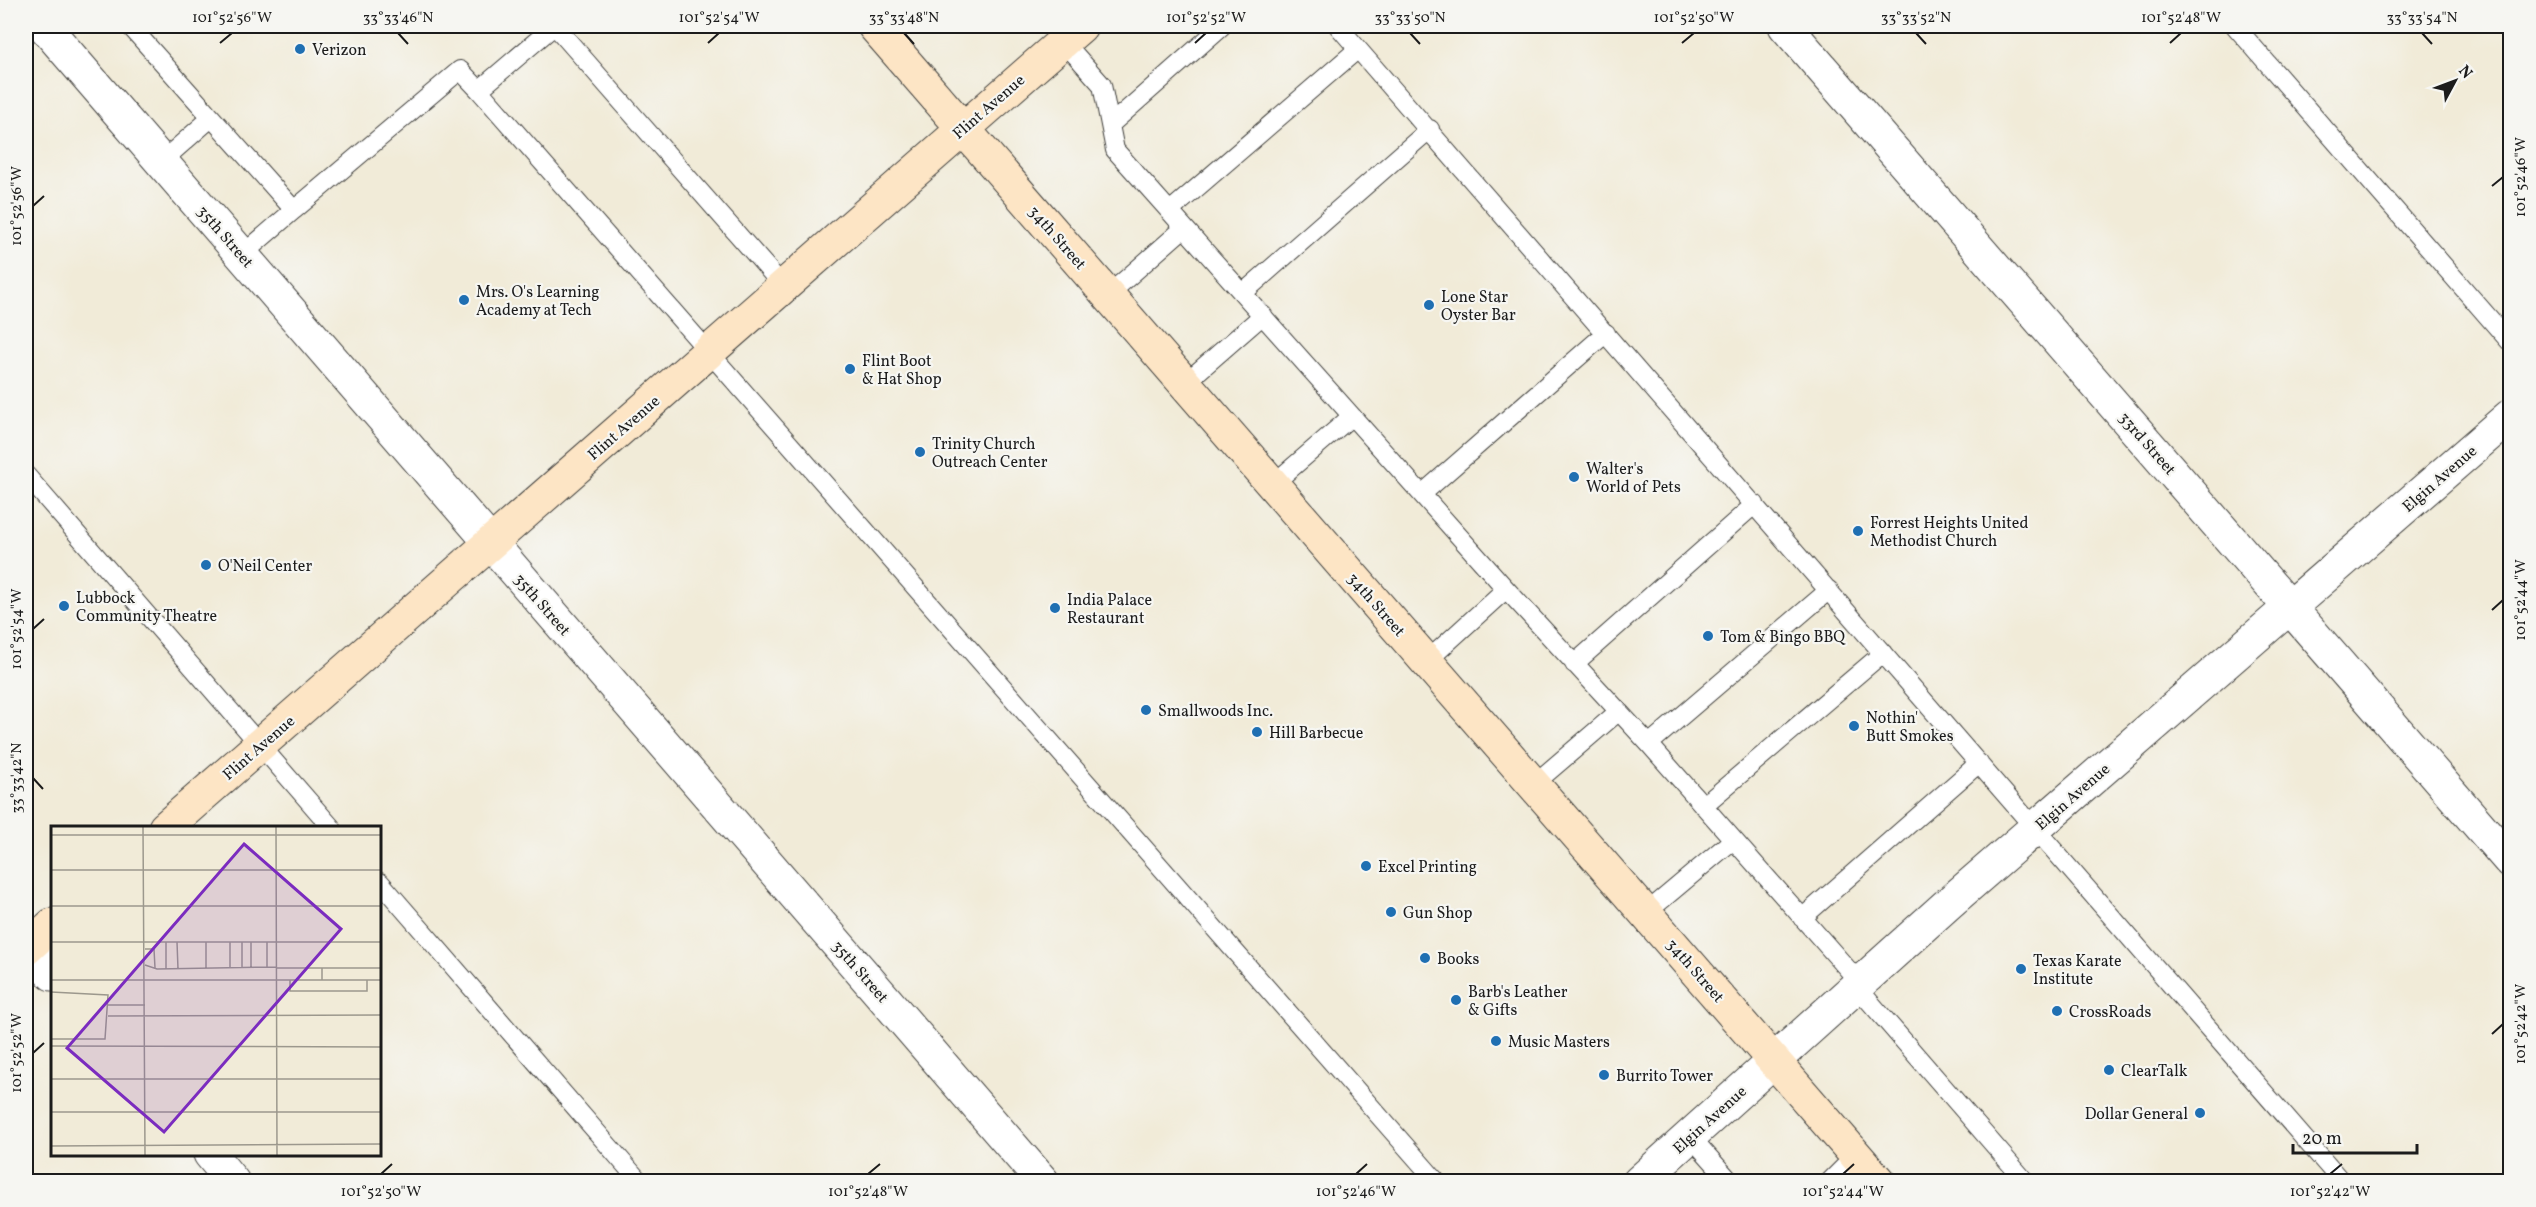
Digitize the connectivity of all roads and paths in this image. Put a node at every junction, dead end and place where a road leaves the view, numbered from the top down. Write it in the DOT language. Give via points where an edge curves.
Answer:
graph roads {
  1 [pos="44,26"];
  2 [pos="130,26"];
  3 [pos="554,26"];
  4 [pos="874,26"];
  5 [pos="1221,26"];
  6 [pos="1338,26"];
  7 [pos="1785,26"];
  8 [pos="2235,26"];
  9 [pos="1072,33"];
  10 [pos="1358,49"];
  11 [pos="479,90"];
  12 [pos="211,118"];
  13 [pos="1110,125"];
  14 [pos="963,127"];
  15 [pos="1430,129"];
  16 [pos="161,162"];
  17 [pos="294,210"];
  18 [pos="1170,211"];
  19 [pos="1184,228"];
  20 [pos="242,255"];
  21 [pos="783,286"];
  22 [pos="1243,293"];
  23 [pos="1108,295"];
  24 [pos="1263,315"];
  25 [pos="1606,333"];
  26 [pos="2511,342"];
  27 [pos="709,351"];
  28 [pos="1185,383"];
  29 [pos="1352,416"];
  30 [pos="2511,416"];
  31 [pos="26,475"];
  32 [pos="1273,484"];
  33 [pos="1422,494"];
  34 [pos="1755,504"];
  35 [pos="491,543"];
  36 [pos="1506,589"];
  37 [pos="1829,590"];
  38 [pos="2290,608"];
  39 [pos="1883,653"];
  40 [pos="1427,661"];
  41 [pos="1574,664"];
  42 [pos="1618,712"];
  43 [pos="1649,744"];
  44 [pos="260,745"];
  45 [pos="1979,763"];
  46 [pos="1534,784"];
  47 [pos="1703,806"];
  48 [pos="167,826"];
  49 [pos="330,826"];
  50 [pos="2035,828"];
  51 [pos="1733,840"];
  52 [pos="2511,861"];
  53 [pos="381,883"];
  54 [pos="1646,914"];
  55 [pos="1802,918"];
  56 [pos="33,941"];
  57 [pos="51,972"];
  58 [pos="1858,985"];
  59 [pos="1774,1060"];
  60 [pos="1690,1136"];
  61 [pos="1856,1155"];
  62 [pos="211,1156"];
  63 [pos="233,1182"];
  64 [pos="640,1182"];
  65 [pos="1043,1182"];
  66 [pos="1437,1182"];
  67 [pos="1639,1182"];
  68 [pos="1731,1182"];
  69 [pos="1829,1182"];
  70 [pos="1879,1182"];
  71 [pos="2026,1182"];
  72 [pos="2342,1182"];
  1 -- 16 [label="street, 35th Street"];
  2 -- 12 [label="lane"];
  3 -- 11 [label="lane"];
  3 -- 21 [label="lane"];
  4 -- 14 [label="main road, 34th Street"];
  5 -- 13 [label="lane"];
  6 -- 10 [label="lane"];
  7 -- 38 [label="street, 33rd Street"];
  8 -- 26 [label="lane"];
  9 -- 13 [label="lane" via="1102,85"];
  9 -- 14 [label="main road, Flint Avenue"];
  10 -- 15 [label="lane"];
  10 -- 18 [label="lane"];
  11 -- 17 [label="lane" via="460,70"];
  11 -- 27 [label="lane"];
  12 -- 16 [label="lane"];
  12 -- 17 [label="lane"];
  13 -- 18 [label="lane" via="1115,150"];
  14 -- 21 [label="main road, Flint Avenue"];
  14 -- 23 [label="main road, 34th Street"];
  15 -- 22 [label="lane"];
  15 -- 25 [label="lane"];
  16 -- 20 [label="street, 35th Street"];
  17 -- 20 [label="lane"];
  18 -- 19 [label="lane"];
  19 -- 22 [label="lane"];
  19 -- 23 [label="lane"];
  20 -- 35 [label="street, 35th Street"];
  21 -- 27 [label="main road, Flint Avenue"];
  22 -- 24 [label="lane"];
  23 -- 28 [label="main road, 34th Street"];
  24 -- 28 [label="lane"];
  24 -- 29 [label="lane"];
  25 -- 33 [label="lane"];
  25 -- 34 [label="lane"];
  27 -- 35 [label="main road, Flint Avenue"];
  27 -- 66 [label="lane"];
  28 -- 32 [label="main road, 34th Street"];
  29 -- 32 [label="lane"];
  29 -- 33 [label="lane"];
  30 -- 38 [label="street, Elgin Avenue"];
  31 -- 44 [label="lane"];
  32 -- 40 [label="main road, 34th Street"];
  33 -- 36 [label="lane"];
  34 -- 37 [label="lane"];
  34 -- 41 [label="lane"];
  35 -- 44 [label="main road, Flint Avenue"];
  35 -- 65 [label="street, 35th Street"];
  36 -- 40 [label="lane"];
  36 -- 41 [label="lane"];
  37 -- 39 [label="lane"];
  37 -- 43 [label="lane"];
  38 -- 50 [label="street, Elgin Avenue"];
  38 -- 52 [label="street, 33rd Street"];
  39 -- 45 [label="lane"];
  39 -- 47 [label="lane"];
  40 -- 46 [label="main road, 34th Street"];
  41 -- 42 [label="lane"];
  42 -- 43 [label="lane"];
  42 -- 46 [label="lane"];
  43 -- 47 [label="lane"];
  44 -- 48 [label="main road, Flint Avenue"];
  44 -- 49 [label="lane"];
  45 -- 50 [label="lane"];
  45 -- 55 [label="lane"];
  46 -- 54 [label="main road, 34th Street"];
  47 -- 51 [label="lane"];
  50 -- 58 [label="street, Elgin Avenue"];
  50 -- 72 [label="lane"];
  51 -- 54 [label="lane"];
  51 -- 55 [label="lane"];
  53 -- 64 [label="lane"];
  54 -- 59 [label="main road, 34th Street"];
  55 -- 58 [label="lane"];
  56 -- 57 [label="street"];
  58 -- 59 [label="street, Elgin Avenue"];
  58 -- 71 [label="lane"];
  59 -- 60 [label="street, Elgin Avenue"];
  59 -- 61 [label="main road, 34th Street"];
  60 -- 67 [label="street, Elgin Avenue"];
  60 -- 68 [label="lane"];
  61 -- 69 [label="lane"];
  61 -- 70 [label="main road, 34th Street"];
  62 -- 63 [label="street"];
}
